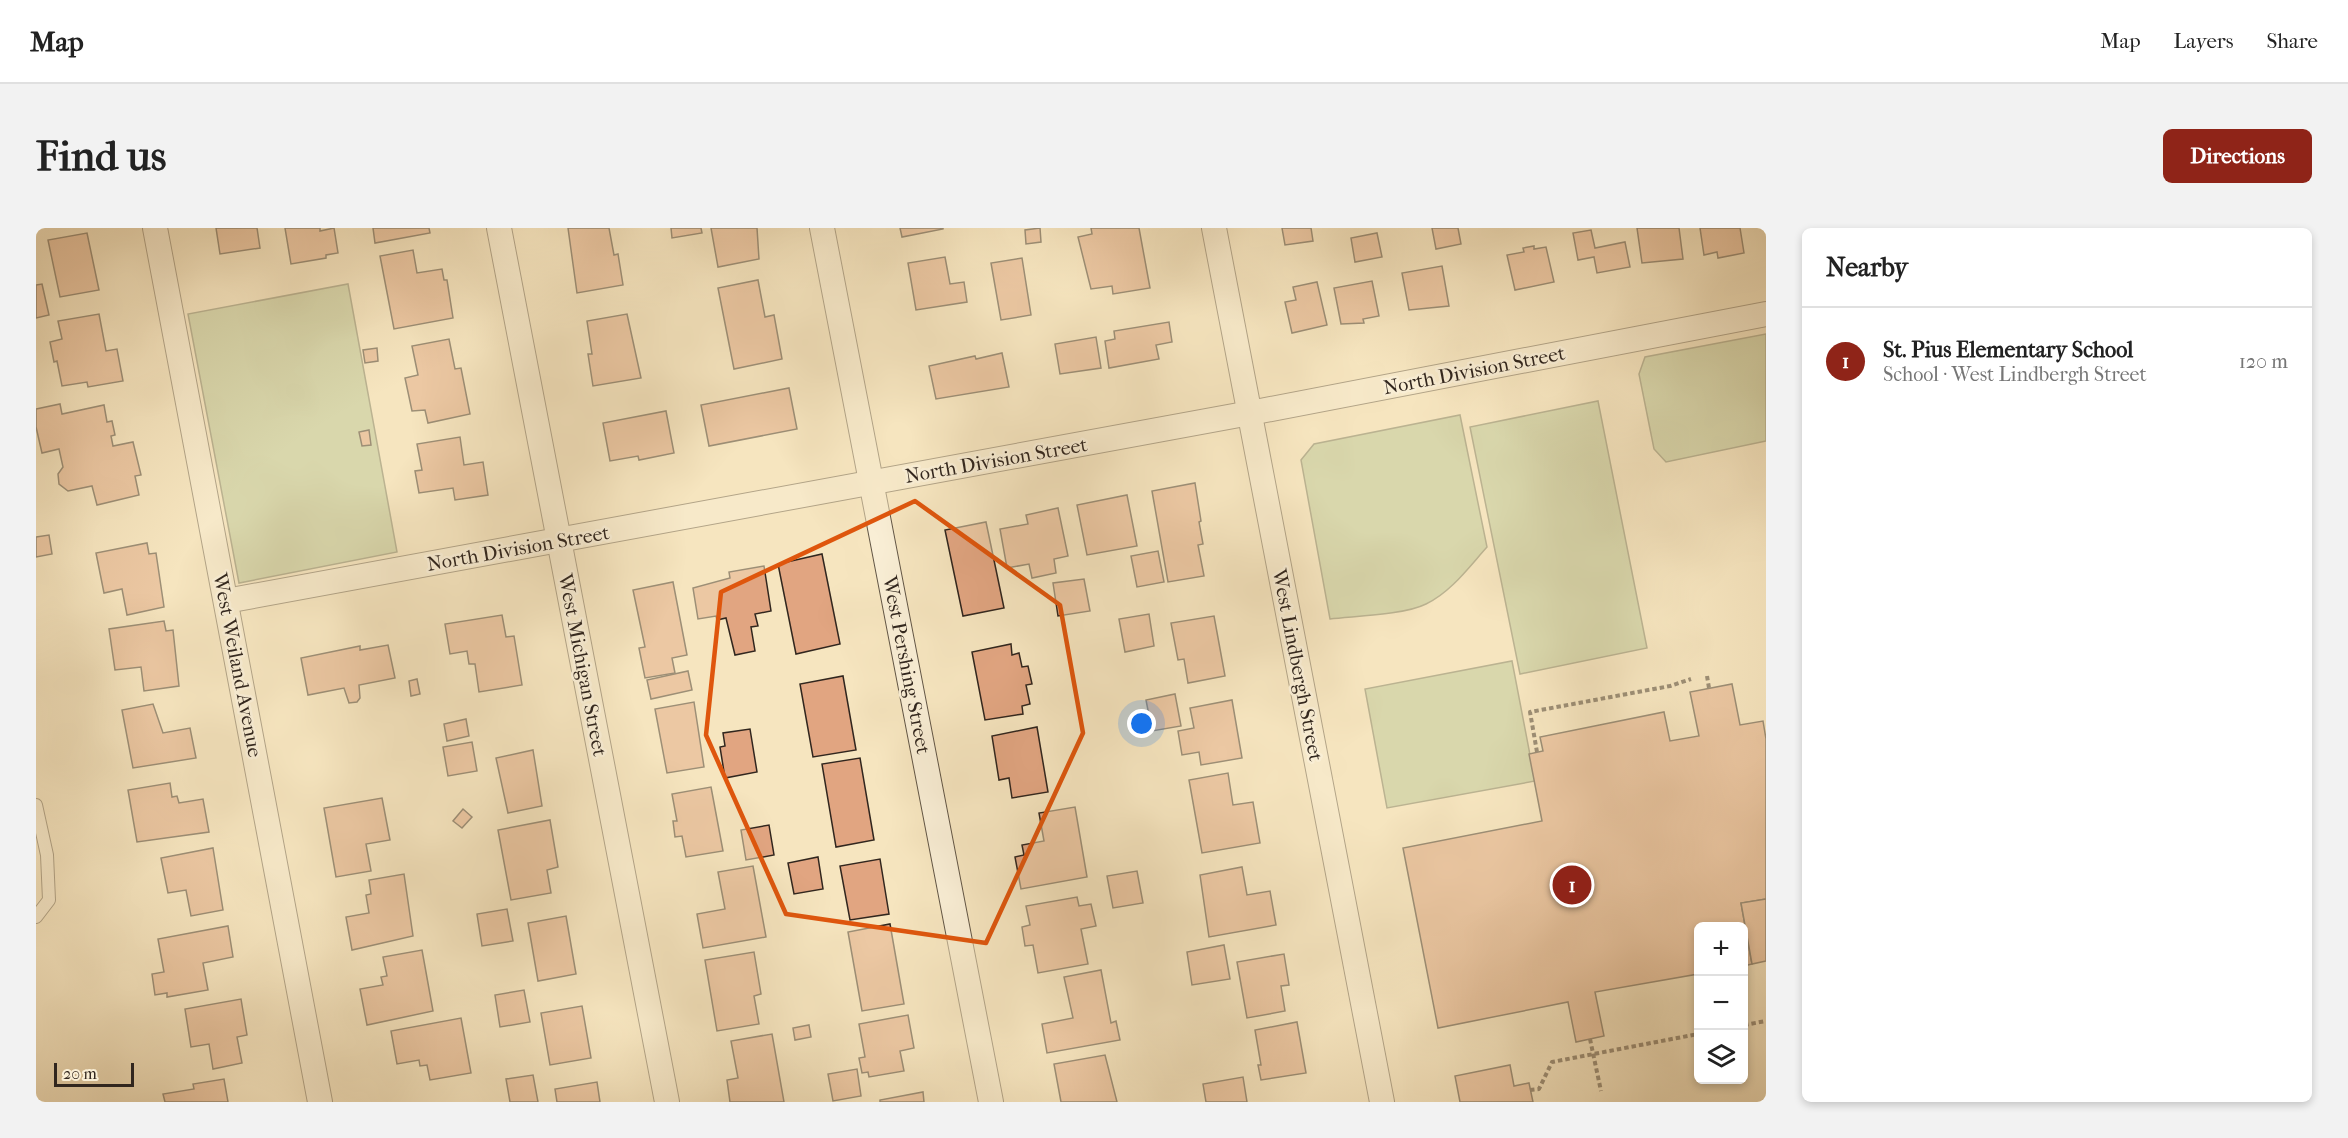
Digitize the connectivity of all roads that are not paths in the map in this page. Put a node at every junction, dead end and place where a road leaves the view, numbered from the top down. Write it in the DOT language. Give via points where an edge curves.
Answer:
graph roads {
  1 [pos="155,228"];
  2 [pos="498,228"];
  3 [pos="822,228"];
  4 [pos="1214,228"];
  5 [pos="1766,314"];
  6 [pos="1250,413"];
  7 [pos="872,482"];
  8 [pos="558,541"];
  9 [pos="226,601"];
  10 [pos="36,805"];
  11 [pos="36,917"];
  12 [pos="320,1102"];
  13 [pos="667,1102"];
  14 [pos="991,1102"];
  15 [pos="1382,1102"];
  1 -- 9 [label="street, West Weiland Avenue"];
  2 -- 8 [label="street, West Michigan Street"];
  3 -- 7 [label="street, West Pershing Street"];
  4 -- 6 [label="street, West Lindbergh Street"];
  5 -- 6 [label="street, North Division Street"];
  6 -- 7 [label="street, North Division Street"];
  6 -- 15 [label="street, West Lindbergh Street"];
  7 -- 8 [label="street, North Division Street"];
  7 -- 14 [label="street, West Pershing Street"];
  8 -- 9 [label="street, North Division Street"];
  8 -- 13 [label="street, West Michigan Street"];
  9 -- 12 [label="street, West Weiland Avenue"];
  10 -- 11 [label="lane" via="47,855 49,900"];
}
